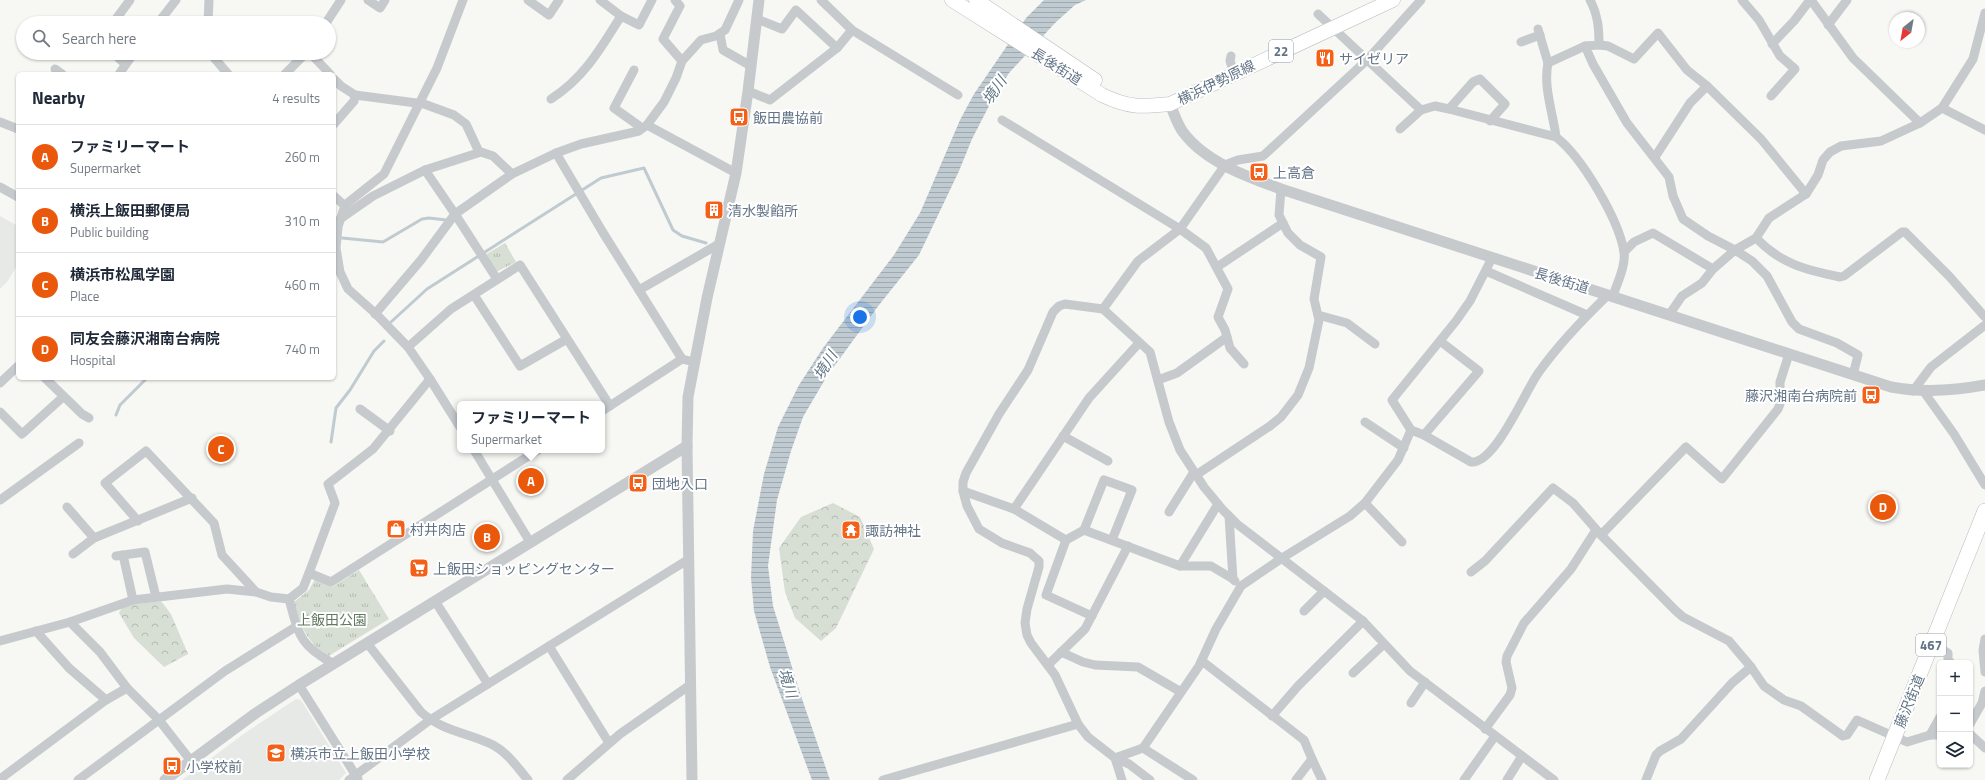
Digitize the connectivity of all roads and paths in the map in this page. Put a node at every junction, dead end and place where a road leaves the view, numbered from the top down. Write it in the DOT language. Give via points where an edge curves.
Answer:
graph roads {
  1 [pos="130,0"];
  2 [pos="176,0"];
  3 [pos="209,0"];
  4 [pos="341,0"];
  5 [pos="368,0"];
  6 [pos="385,0"];
  7 [pos="463,0"];
  8 [pos="528,0"];
  9 [pos="559,0"];
  10 [pos="652,0"];
  11 [pos="675,0"];
  12 [pos="739,0"];
  13 [pos="759,0"];
  14 [pos="822,0"];
  15 [pos="952,0"];
  16 [pos="976,0"];
  17 [pos="1393,0"];
  18 [pos="1421,0"];
  19 [pos="1590,0"];
  20 [pos="1742,0"];
  21 [pos="1811,0"];
  22 [pos="1847,0"];
  23 [pos="602,1"];
  24 [pos="1985,13"];
  25 [pos="1318,14"];
  26 [pos="118,16"];
  27 [pos="163,16"];
  28 [pos="208,16"];
  29 [pos="331,16"];
  30 [pos="621,16"];
  31 [pos="757,19"];
  32 [pos="1828,25"];
  33 [pos="1333,27"];
  34 [pos="852,30"];
  35 [pos="720,34"];
  36 [pos="1521,42"];
  37 [pos="1599,44"];
  38 [pos="1772,44"];
  39 [pos="1585,46"];
  40 [pos="837,48"];
  41 [pos="1048,54"];
  42 [pos="1231,56"];
  43 [pos="121,60"];
  44 [pos="128,60"];
  45 [pos="214,60"];
  46 [pos="299,60"];
  47 [pos="317,60"];
  48 [pos="1367,60"];
  49 [pos="682,61"];
  50 [pos="1548,63"];
  51 [pos="125,64"];
  52 [pos="751,66"];
  53 [pos="634,70"];
  54 [pos="120,72"];
  55 [pos="226,72"];
  56 [pos="287,72"];
  57 [pos="328,72"];
  58 [pos="1234,73"];
  59 [pos="336,81"];
  60 [pos="1707,86"];
  61 [pos="748,91"];
  62 [pos="355,94"];
  63 [pos="958,95"];
  64 [pos="1771,96"];
  65 [pos="551,99"];
  66 [pos="419,104"];
  67 [pos="1170,104"];
  68 [pos="1942,108"];
  69 [pos="1449,109"];
  70 [pos="1421,110"];
  71 [pos="1002,120"];
  72 [pos="1490,121"];
  73 [pos="0,122"];
  74 [pos="336,122"];
  75 [pos="1920,123"];
  76 [pos="16,127"];
  77 [pos="645,127"];
  78 [pos="1400,129"];
  79 [pos="1985,130"];
  80 [pos="1556,137"];
  81 [pos="479,152"];
  82 [pos="556,153"];
  83 [pos="1654,157"];
  84 [pos="1225,165"];
  85 [pos="424,170"];
  86 [pos="736,173"];
  87 [pos="512,174"];
  88 [pos="0,188"];
  89 [pos="1281,189"];
  90 [pos="1806,194"];
  91 [pos="16,196"];
  92 [pos="336,198"];
  93 [pos="345,206"];
  94 [pos="455,214"];
  95 [pos="340,220"];
  96 [pos="1283,223"];
  97 [pos="1180,229"];
  98 [pos="1756,238"];
  99 [pos="719,244"];
  100 [pos="1735,250"];
  101 [pos="1624,252"];
  102 [pos="1492,258"];
  103 [pos="1217,267"];
  104 [pos="1713,269"];
  105 [pos="1486,271"];
  106 [pos="497,279"];
  107 [pos="639,290"];
  108 [pos="474,295"];
  109 [pos="1611,296"];
  110 [pos="1103,309"];
  111 [pos="376,314"];
  112 [pos="1587,315"];
  113 [pos="1669,315"];
  114 [pos="1318,316"];
  115 [pos="1985,316"];
  116 [pos="1985,325"];
  117 [pos="1227,337"];
  118 [pos="567,339"];
  119 [pos="1440,341"];
  120 [pos="1139,343"];
  121 [pos="1374,344"];
  122 [pos="408,347"];
  123 [pos="1789,354"];
  124 [pos="682,359"];
  125 [pos="694,362"];
  126 [pos="1244,364"];
  127 [pos="16,368"];
  128 [pos="1853,375"];
  129 [pos="430,379"];
  130 [pos="47,380"];
  131 [pos="1158,380"];
  132 [pos="0,383"];
  133 [pos="1985,385"];
  134 [pos="1919,392"];
  135 [pos="63,397"];
  136 [pos="602,401"];
  137 [pos="606,408"];
  138 [pos="360,409"];
  139 [pos="0,412"];
  140 [pos="89,418"];
  141 [pos="457,422"];
  142 [pos="1365,422"];
  143 [pos="1411,430"];
  144 [pos="390,431"];
  145 [pos="1424,435"];
  146 [pos="1063,436"];
  147 [pos="79,443"];
  148 [pos="687,446"];
  149 [pos="1404,448"];
  150 [pos="476,453"];
  151 [pos="534,453"];
  152 [pos="1108,461"];
  153 [pos="1195,474"];
  154 [pos="493,480"];
  155 [pos="1985,485"];
  156 [pos="963,490"];
  157 [pos="192,498"];
  158 [pos="0,500"];
  159 [pos="1365,503"];
  160 [pos="1218,504"];
  161 [pos="67,507"];
  162 [pos="1014,509"];
  163 [pos="1985,511"];
  164 [pos="1169,512"];
  165 [pos="1229,516"];
  166 [pos="138,521"];
  167 [pos="1084,530"];
  168 [pos="1599,533"];
  169 [pos="94,538"];
  170 [pos="1066,540"];
  171 [pos="1112,540"];
  172 [pos="530,542"];
  173 [pos="1402,542"];
  174 [pos="1128,546"];
  175 [pos="73,554"];
  176 [pos="1282,558"];
  177 [pos="689,559"];
  178 [pos="1180,566"];
  179 [pos="1471,572"];
  180 [pos="309,573"];
  181 [pos="1233,579"];
  182 [pos="1241,586"];
  183 [pos="1324,591"];
  184 [pos="256,592"];
  185 [pos="156,597"];
  186 [pos="289,599"];
  187 [pos="133,600"];
  188 [pos="435,601"];
  189 [pos="1304,611"];
  190 [pos="1092,616"];
  191 [pos="1363,621"];
  192 [pos="70,622"];
  193 [pos="297,626"];
  194 [pos="36,630"];
  195 [pos="1985,639"];
  196 [pos="0,641"];
  197 [pos="367,643"];
  198 [pos="1932,643"];
  199 [pos="1384,644"];
  200 [pos="549,646"];
  201 [pos="1061,652"];
  202 [pos="1948,660"];
  203 [pos="1202,661"];
  204 [pos="334,664"];
  205 [pos="1048,665"];
  206 [pos="1751,667"];
  207 [pos="1985,672"];
  208 [pos="1353,674"];
  209 [pos="1425,682"];
  210 [pos="488,684"];
  211 [pos="299,685"];
  212 [pos="690,685"];
  213 [pos="127,688"];
  214 [pos="1985,691"];
  215 [pos="1181,692"];
  216 [pos="106,700"];
  217 [pos="1411,703"];
  218 [pos="1272,716"];
  219 [pos="1973,719"];
  220 [pos="159,720"];
  221 [pos="430,720"];
  222 [pos="1937,722"];
  223 [pos="1078,724"];
  224 [pos="1485,729"];
  225 [pos="1930,735"];
  226 [pos="1937,735"];
  227 [pos="1494,736"];
  228 [pos="1895,737"];
  229 [pos="1973,737"];
  230 [pos="609,743"];
  231 [pos="1143,748"];
  232 [pos="1985,748"];
  233 [pos="1522,756"];
  234 [pos="1115,758"];
  235 [pos="1312,759"];
  236 [pos="191,761"];
  237 [pos="354,778"];
  238 [pos="0,779"];
  239 [pos="78,780"];
  240 [pos="164,780"];
  241 [pos="528,780"];
  242 [pos="567,780"];
  243 [pos="692,780"];
  244 [pos="883,780"];
  245 [pos="1122,780"];
  246 [pos="1150,780"];
  247 [pos="1193,780"];
  248 [pos="1296,780"];
  249 [pos="1322,780"];
  250 [pos="1464,780"];
  251 [pos="1507,780"];
  252 [pos="1554,780"];
  253 [pos="1646,780"];
  254 [pos="1877,780"];
  1 -- 26 [label="street"];
  2 -- 27 [label="street"];
  3 -- 28 [label="street"];
  4 -- 29 [label="street"];
  5 -- 6 [label="street" via="380,8"];
  7 -- 66 [label="street" via="447,46"];
  8 -- 9 [label="street" via="549,15"];
  10 -- 30 [label="street" via="639,25"];
  11 -- 49 [label="street" via="680,6 663,39"];
  12 -- 35 [label="street" via="725,30"];
  13 -- 31 [label="street"];
  14 -- 34 [label="street"];
  15 -- 41 [label="main road, 長後街道" via="1004,34"];
  16 -- 41 [label="main road, 長後街道" via="1015,25"];
  17 -- 33 [label="main road, 横浜伊勢原線 / 22"];
  18 -- 48 [label="street"];
  19 -- 37 [label="street" via="1598,16"];
  20 -- 38 [label="street" via="1759,20"];
  21 -- 32 [label="street"];
  21 -- 38 [label="street"];
  22 -- 32 [label="street"];
  23 -- 30 [label="street"];
  24 -- 68 [label="street" via="1973,59"];
  25 -- 33 [label="street"];
  30 -- 65 [label="street" via="593,62 572,84"];
  31 -- 40 [label="street" via="782,28 796,10"];
  31 -- 52 [label="street"];
  32 -- 75 [label="street" via="1853,58"];
  33 -- 48 [label="street"];
  33 -- 58 [label="main road, 横浜伊勢原線 / 22"];
  34 -- 40 [label="street"];
  34 -- 63 [label="street"];
  35 -- 49 [label="street" via="701,40"];
  35 -- 52 [label="street" via="724,50"];
  36 -- 50 [label="street" via="1539,32"];
  37 -- 39 [label="street"];
  37 -- 60 [label="street" via="1634,59 1658,33 1687,70"];
  38 -- 64 [label="street" via="1780,56 1795,69"];
  39 -- 50 [label="street"];
  39 -- 83 [label="street" via="1627,123"];
  40 -- 61 [label="street" via="770,100"];
  41 -- 67 [label="main road, 長後街道" via="1114,92 1142,101"];
  42 -- 58 [label="street"];
  43 -- 51 [label="street"];
  44 -- 51 [label="street"];
  45 -- 55 [label="street"];
  46 -- 56 [label="street"];
  47 -- 57 [label="street"];
  48 -- 70 [label="street"];
  48 -- 84 [label="street" via="1263,156"];
  49 -- 77 [label="street" via="664,102"];
  50 -- 80 [label="street" via="1547,86"];
  51 -- 54 [label="street"];
  52 -- 61 [label="street"];
  53 -- 77 [label="street" via="614,108"];
  58 -- 67 [label="main road, 横浜伊勢原線 / 22"];
  59 -- 62 [label="street"];
  60 -- 83 [label="street" via="1690,103"];
  60 -- 90 [label="street" via="1760,139"];
  61 -- 86 [label="street"];
  62 -- 66 [label="street"];
  62 -- 74 [label="street" via="354,101"];
  66 -- 81 [label="street" via="461,119 470,131"];
  66 -- 93 [label="street" via="384,174"];
  67 -- 84 [label="street, 長後街道" via="1182,131 1190,141"];
  68 -- 75 [label="street"];
  68 -- 79 [label="street"];
  69 -- 70 [label="street" via="1435,106"];
  69 -- 72 [label="street"];
  69 -- 72 [label="street" via="1473,82 1480,79 1505,104"];
  70 -- 78 [label="street"];
  71 -- 97 [label="street"];
  72 -- 80 [label="street"];
  73 -- 76 [label="street"];
  75 -- 90 [label="street" via="1881,141 1842,146 1830,152 1823,160 1818,175"];
  77 -- 82 [label="street" via="633,133 581,144"];
  77 -- 86 [label="street"];
  80 -- 101 [label="street" via="1567,145 1600,194"];
  81 -- 85 [label="street"];
  81 -- 87 [label="street" via="493,156"];
  82 -- 87 [label="street"];
  82 -- 107 [label="street"];
  83 -- 100 [label="street" via="1669,177 1673,196 1683,219"];
  84 -- 89 [label="street, 長後街道"];
  84 -- 97 [label="street"];
  85 -- 94 [label="street"];
  85 -- 95 [label="street" via="373,196"];
  86 -- 99 [label="street"];
  87 -- 94 [label="street"];
  88 -- 91 [label="street"];
  89 -- 96 [label="street" via="1279,215"];
  89 -- 102 [label="street, 長後街道"];
  90 -- 98 [label="street" via="1769,218"];
  92 -- 93 [label="street"];
  93 -- 95 [label="street"];
  94 -- 106 [label="street"];
  94 -- 111 [label="street"];
  95 -- 111 [label="street" via="336,248 340,272 348,289"];
  96 -- 103 [label="street"];
  96 -- 114 [label="street" via="1288,233 1300,245 1321,257 1314,299"];
  97 -- 103 [label="street" via="1206,248"];
  97 -- 110 [label="street" via="1138,261"];
  98 -- 100 [label="street"];
  98 -- 115 [label="street" via="1768,251 1789,263 1840,277 1905,232"];
  99 -- 107 [label="street"];
  99 -- 125 [label="street"];
  100 -- 104 [label="street"];
  100 -- 128 [label="street" via="1752,261 1767,276 1792,322 1799,329 1837,343 1858,355"];
  101 -- 104 [label="street" via="1634,242 1653,234"];
  101 -- 109 [label="street" via="1624,263"];
  102 -- 105 [label="street"];
  102 -- 109 [label="street, 長後街道"];
  103 -- 117 [label="street" via="1228,289 1218,317"];
  104 -- 113 [label="street" via="1702,283 1682,296"];
  105 -- 112 [label="street"];
  105 -- 119 [label="street" via="1470,301"];
  106 -- 108 [label="street"];
  106 -- 118 [label="street" via="520,265"];
  107 -- 124 [label="street"];
  108 -- 118 [label="street" via="520,366"];
  108 -- 122 [label="street" via="451,308"];
  109 -- 112 [label="street"];
  109 -- 113 [label="street, 長後街道"];
  110 -- 120 [label="street"];
  110 -- 156 [label="street" via="1065,304 1058,306 1053,312 1028,370 999,414 966,473"];
  111 -- 122 [label="street"];
  112 -- 145 [label="street" via="1537,374 1514,419 1479,461 1470,462"];
  113 -- 123 [label="street, 長後街道"];
  114 -- 121 [label="street" via="1347,322"];
  114 -- 153 [label="street" via="1309,368 1298,395 1281,417"];
  116 -- 134 [label="street" via="1931,368"];
  117 -- 126 [label="street" via="1230,348"];
  117 -- 131 [label="street" via="1177,373"];
  118 -- 136 [label="street"];
  119 -- 143 [label="street" via="1392,400"];
  119 -- 145 [label="street" via="1478,371"];
  120 -- 131 [label="street" via="1150,352"];
  120 -- 146 [label="street" via="1089,398"];
  122 -- 129 [label="street"];
  123 -- 128 [label="street, 長後街道"];
  123 -- 168 [label="street" via="1780,382 1778,409 1722,478 1686,447"];
  124 -- 125 [label="street"];
  124 -- 137 [label="street"];
  125 -- 148 [label="street" via="688,397"];
  127 -- 132 [label="street"];
  128 -- 134 [label="street, 長後街道" via="1891,387"];
  129 -- 141 [label="street"];
  129 -- 144 [label="street"];
  130 -- 135 [label="street"];
  131 -- 153 [label="street" via="1169,422 1180,450"];
  133 -- 134 [label="street, 長後街道" via="1949,391"];
  134 -- 155 [label="street" via="1954,434"];
  135 -- 139 [label="street" via="22,434"];
  135 -- 140 [label="street"];
  138 -- 144 [label="street"];
  142 -- 149 [label="street"];
  143 -- 145 [label="street"];
  143 -- 149 [label="street"];
  144 -- 180 [label="street" via="362,459 328,484 335,503"];
  146 -- 152 [label="street"];
  146 -- 162 [label="street"];
  147 -- 158 [label="street"];
  148 -- 172 [label="street"];
  148 -- 177 [label="street"];
  149 -- 159 [label="street" via="1392,471"];
  150 -- 154 [label="street"];
  151 -- 154 [label="street"];
  153 -- 160 [label="street"];
  153 -- 164 [label="street"];
  154 -- 172 [label="street"];
  154 -- 180 [label="street" via="331,582"];
  156 -- 162 [label="street"];
  156 -- 205 [label="street" via="969,511 979,529 1002,543 1030,553 1039,561 1025,623 1031,643"];
  157 -- 166 [label="street"];
  157 -- 166 [label="street" via="146,451 105,483"];
  157 -- 184 [label="street" via="214,523 222,556"];
  159 -- 173 [label="street"];
  159 -- 176 [label="street" via="1350,516"];
  160 -- 165 [label="street"];
  160 -- 178 [label="street"];
  161 -- 169 [label="street"];
  162 -- 170 [label="street"];
  163 -- 198 [label="highway, 藤沢街道 / 467"];
  165 -- 176 [label="street"];
  165 -- 181 [label="street"];
  166 -- 169 [label="street"];
  167 -- 170 [label="street"];
  167 -- 171 [label="street"];
  167 -- 171 [label="street" via="1104,480 1132,490"];
  168 -- 179 [label="street" via="1573,503 1553,488 1485,561"];
  168 -- 206 [label="street" via="1675,610 1729,642"];
  168 -- 224 [label="street" via="1524,623 1507,656 1512,688 1510,695"];
  169 -- 175 [label="street"];
  170 -- 190 [label="street" via="1046,595"];
  171 -- 174 [label="street"];
  172 -- 188 [label="street"];
  174 -- 178 [label="street"];
  174 -- 190 [label="street"];
  176 -- 182 [label="street"];
  176 -- 183 [label="street"];
  177 -- 200 [label="street"];
  177 -- 212 [label="street"];
  178 -- 181 [label="street" via="1211,566"];
  180 -- 186 [label="street" via="303,588"];
  181 -- 182 [label="street"];
  182 -- 203 [label="street" via="1216,629"];
  183 -- 189 [label="street"];
  183 -- 191 [label="street"];
  184 -- 185 [label="street" via="212,590"];
  184 -- 186 [label="street"];
  185 -- 187 [label="street"];
  185 -- 187 [label="street" via="145,552 119,556"];
  186 -- 193 [label="street"];
  187 -- 192 [label="street"];
  188 -- 197 [label="street"];
  188 -- 210 [label="street"];
  190 -- 201 [label="street" via="1085,629"];
  191 -- 199 [label="street"];
  191 -- 218 [label="street"];
  192 -- 194 [label="street"];
  192 -- 213 [label="street" via="100,652"];
  193 -- 204 [label="street" via="310,649"];
  193 -- 220 [label="street" via="224,671"];
  194 -- 196 [label="street"];
  194 -- 216 [label="street" via="69,668"];
  195 -- 207 [label="street"];
  197 -- 204 [label="street"];
  197 -- 221 [label="street"];
  198 -- 202 [label="street" via="1948,653"];
  198 -- 228 [label="highway, 藤沢街道 / 467"];
  199 -- 208 [label="street"];
  199 -- 209 [label="street" via="1410,671"];
  200 -- 210 [label="street"];
  200 -- 230 [label="street"];
  201 -- 205 [label="street"];
  201 -- 215 [label="street" via="1095,665 1138,667"];
  203 -- 215 [label="street"];
  203 -- 218 [label="street"];
  204 -- 211 [label="street"];
  205 -- 223 [label="street"];
  206 -- 228 [label="street" via="1764,686 1784,700 1801,706 1843,736 1847,735 1857,720"];
  206 -- 253 [label="street" via="1732,683 1681,738 1656,755"];
  209 -- 217 [label="street"];
  209 -- 224 [label="street"];
  210 -- 221 [label="street"];
  211 -- 236 [label="street"];
  211 -- 237 [label="street"];
  212 -- 230 [label="street"];
  212 -- 243 [label="street"];
  213 -- 216 [label="street"];
  213 -- 220 [label="street"];
  214 -- 219 [label="street" via="1982,703"];
  215 -- 231 [label="street"];
  216 -- 238 [label="street"];
  218 -- 235 [label="street" via="1304,740"];
  220 -- 236 [label="street"];
  220 -- 239 [label="street"];
  221 -- 237 [label="street"];
  221 -- 241 [label="street" via="454,732 493,745 504,752"];
  222 -- 225 [label="street"];
  223 -- 234 [label="street" via="1088,737"];
  223 -- 244 [label="street"];
  224 -- 227 [label="street"];
  225 -- 226 [label="street"];
  225 -- 228 [label="street" via="1907,742"];
  227 -- 233 [label="street"];
  227 -- 250 [label="street"];
  228 -- 254 [label="highway, 藤沢街道 / 467"];
  229 -- 232 [label="street"];
  230 -- 242 [label="street"];
  231 -- 234 [label="street"];
  231 -- 247 [label="street"];
  233 -- 251 [label="street"];
  233 -- 252 [label="street"];
  234 -- 245 [label="street"];
  234 -- 246 [label="street" via="1129,764"];
  235 -- 248 [label="street"];
  235 -- 249 [label="street"];
  236 -- 240 [label="street"];
}
